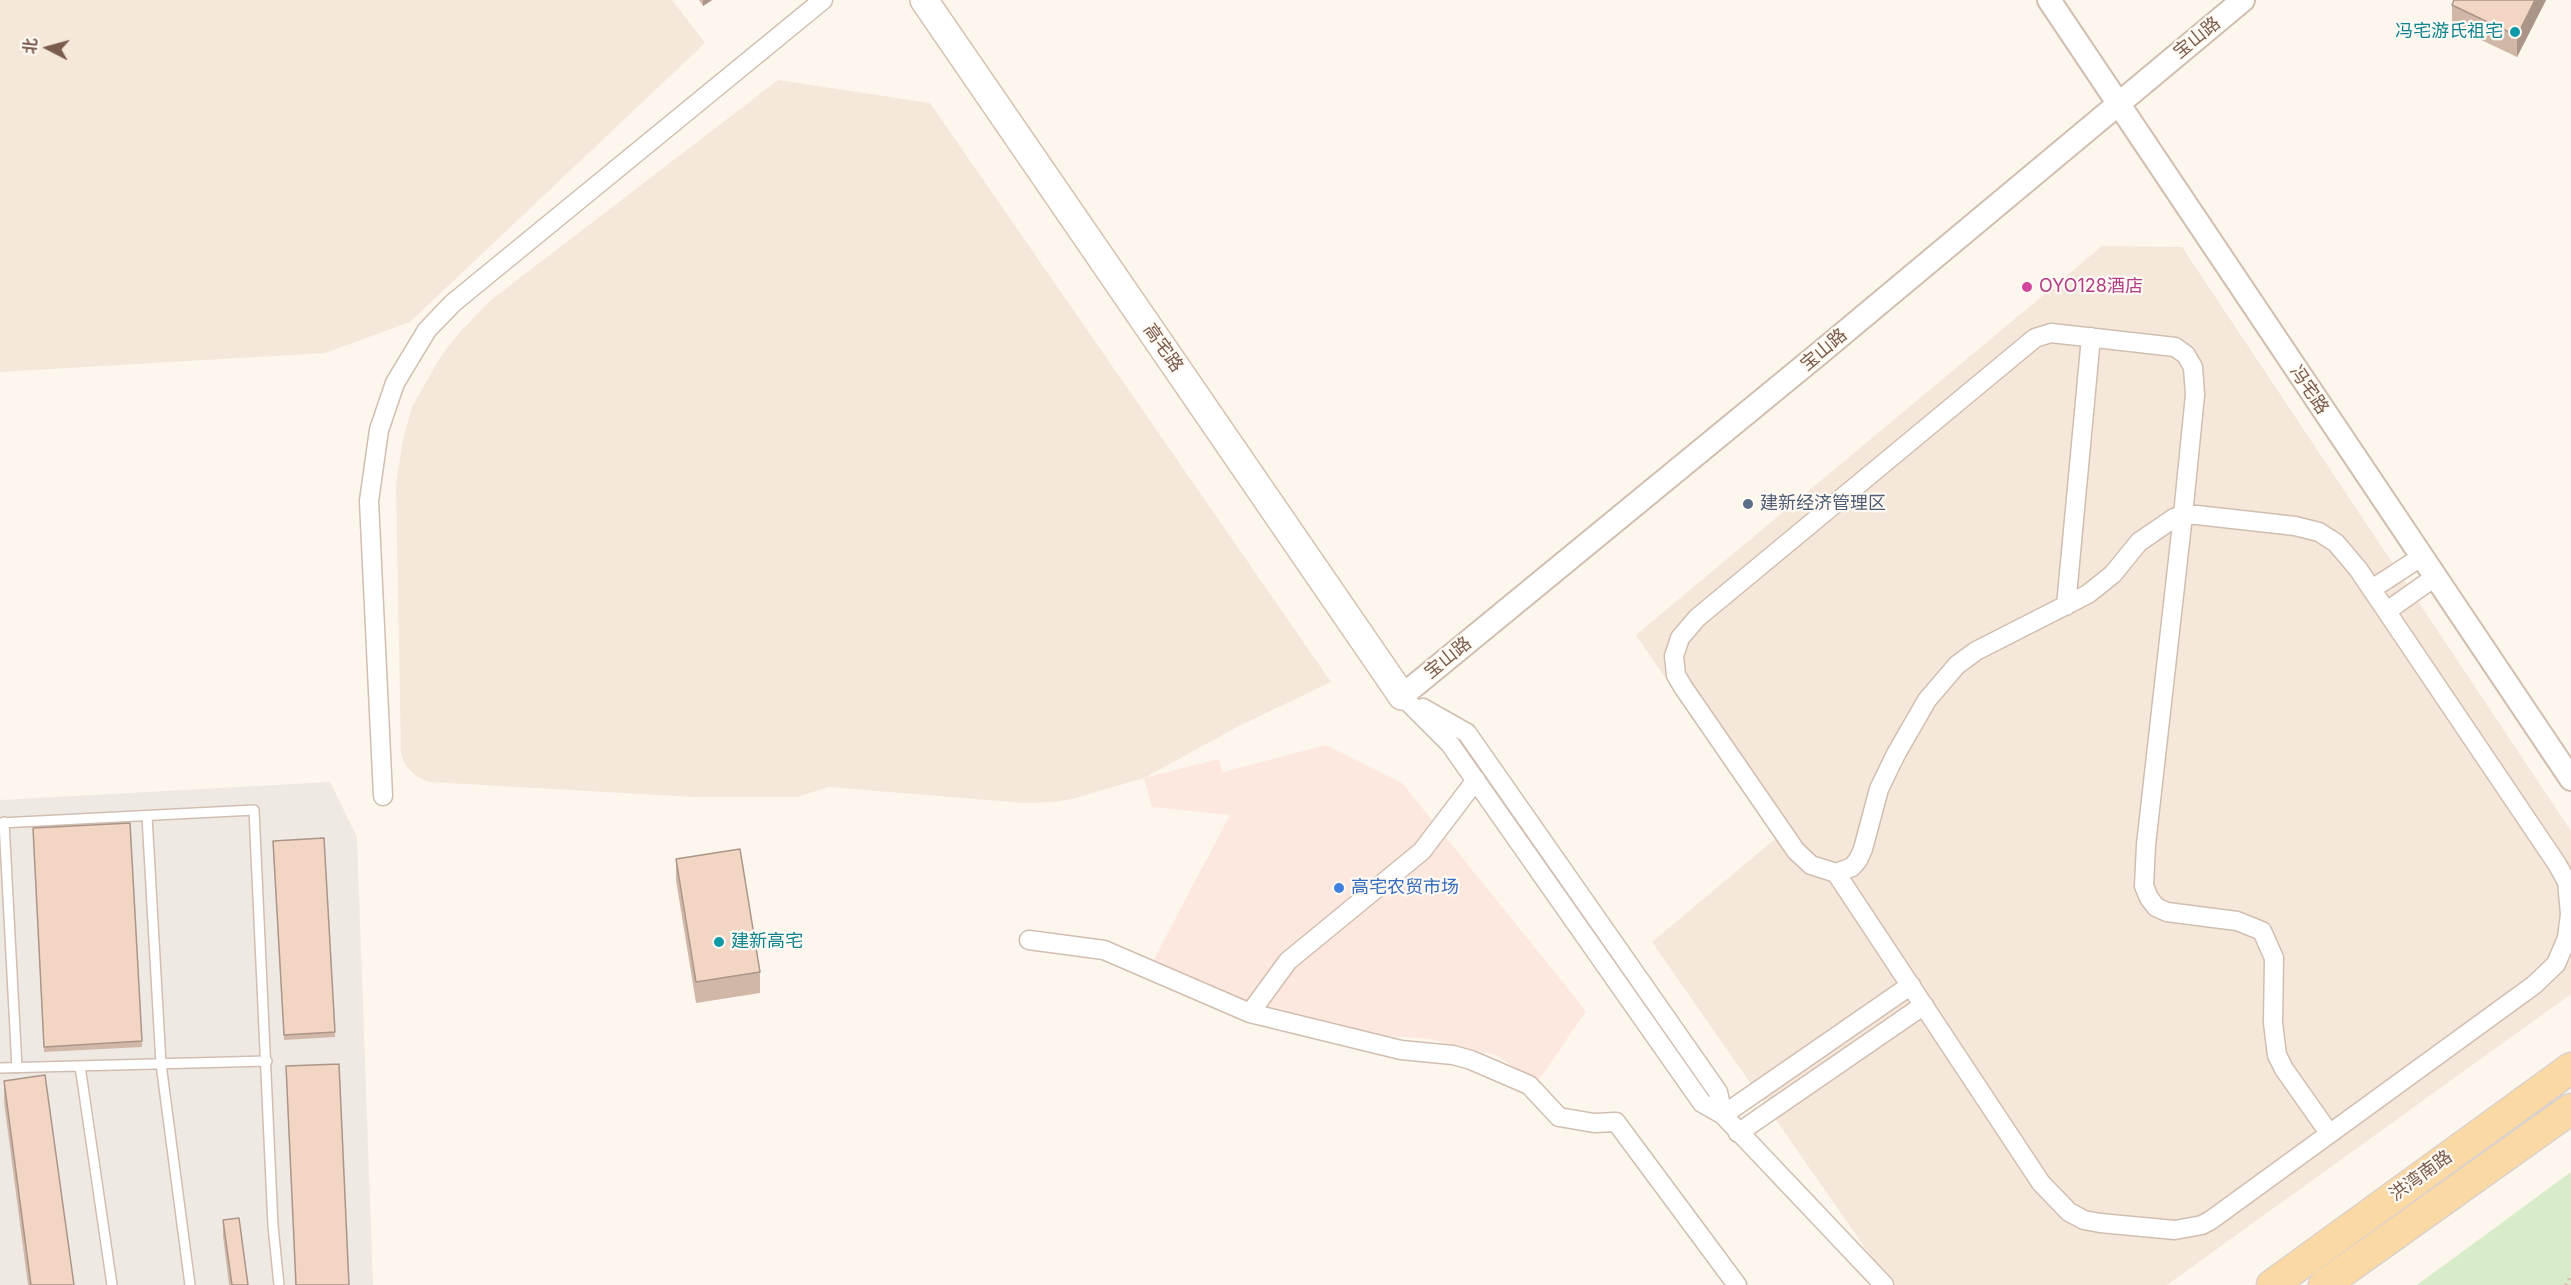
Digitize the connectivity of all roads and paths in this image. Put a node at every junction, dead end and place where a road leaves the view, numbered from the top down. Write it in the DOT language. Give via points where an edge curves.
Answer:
graph roads {
  1 [pos="823,0"];
  2 [pos="924,0"];
  3 [pos="2049,0"];
  4 [pos="2243,0"];
  5 [pos="2117,103"];
  6 [pos="2091,337"];
  7 [pos="2183,515"];
  8 [pos="2421,557"];
  9 [pos="2435,577"];
  10 [pos="2372,589"];
  11 [pos="2066,606"];
  12 [pos="2387,611"];
  13 [pos="1402,696"];
  14 [pos="2571,779"];
  15 [pos="1476,780"];
  16 [pos="383,796"];
  17 [pos="147,816"];
  18 [pos="2,823"];
  19 [pos="1836,873"];
  20 [pos="1029,939"];
  21 [pos="1911,985"];
  22 [pos="1924,1005"];
  23 [pos="1250,1013"];
  24 [pos="267,1061"];
  25 [pos="161,1064"];
  26 [pos="80,1066"];
  27 [pos="0,1068"];
  28 [pos="17,1068"];
  29 [pos="2571,1068"];
  30 [pos="2571,1109"];
  31 [pos="1723,1115"];
  32 [pos="1738,1133"];
  33 [pos="2329,1134"];
  34 [pos="2571,1275"];
  35 [pos="112,1285"];
  36 [pos="190,1285"];
  37 [pos="279,1285"];
  38 [pos="1737,1285"];
  39 [pos="1884,1285"];
  40 [pos="2272,1285"];
  41 [pos="2324,1285"];
  42 [pos="2566,1285"];
  1 -- 16 [label="street" via="453,303 428,330 395,383 379,430 369,501"];
  2 -- 13 [label="main road, 高宅路"];
  3 -- 5 [label="street, 冯宅路"];
  4 -- 5 [label="street, 宝山路"];
  5 -- 8 [label="street, 冯宅路"];
  5 -- 13 [label="street, 宝山路" via="1812,360"];
  6 -- 7 [label="street" via="2169,344 2190,361 2195,395"];
  6 -- 11 [label="street"];
  6 -- 19 [label="street" via="2051,333 2035,338 1697,618 1680,638 1674,666 1683,687 1796,851 1811,865"];
  7 -- 10 [label="street" via="2319,532 2336,543"];
  7 -- 11 [label="street" via="2149,533 2102,584"];
  7 -- 33 [label="street" via="2144,886 2156,907 2167,912 2237,921 2262,931 2274,958 2273,1023 2277,1055"];
  8 -- 9 [label="street, 冯宅路"];
  8 -- 10 [label="street"];
  9 -- 12 [label="street"];
  9 -- 14 [label="street, 冯宅路"];
  10 -- 12 [label="street"];
  11 -- 19 [label="street" via="1976,651 1942,680 1911,726 1879,789 1858,860"];
  12 -- 33 [label="street" via="2558,864 2567,882 2570,914 2562,951 2547,975"];
  13 -- 15 [label="street" via="1450,744"];
  13 -- 31 [label="street" via="1467,733 1718,1092"];
  15 -- 23 [label="street" via="1422,851 1288,961"];
  15 -- 31 [label="street" via="1702,1103"];
  17 -- 18 [label="lane"];
  17 -- 24 [label="lane" via="254,810"];
  17 -- 25 [label="lane"];
  18 -- 28 [label="lane"];
  19 -- 21 [label="street"];
  20 -- 23 [label="street" via="1104,950"];
  21 -- 22 [label="street"];
  21 -- 31 [label="street"];
  22 -- 32 [label="street"];
  22 -- 33 [label="street" via="2041,1183 2069,1212 2084,1220 2175,1230 2202,1225"];
  23 -- 38 [label="street" via="1401,1050 1471,1060 1530,1085 1558,1117 1616,1122"];
  24 -- 25 [label="lane"];
  24 -- 37 [label="lane"];
  25 -- 26 [label="lane"];
  25 -- 36 [label="lane"];
  26 -- 28 [label="lane"];
  26 -- 35 [label="lane"];
  27 -- 28 [label="lane"];
  29 -- 40 [label="main road, 洪湾南路"];
  30 -- 41 [label="main road, 洪湾南路"];
  31 -- 32 [label="street"];
  32 -- 39 [label="street"];
  34 -- 42 [label="path"];
}
